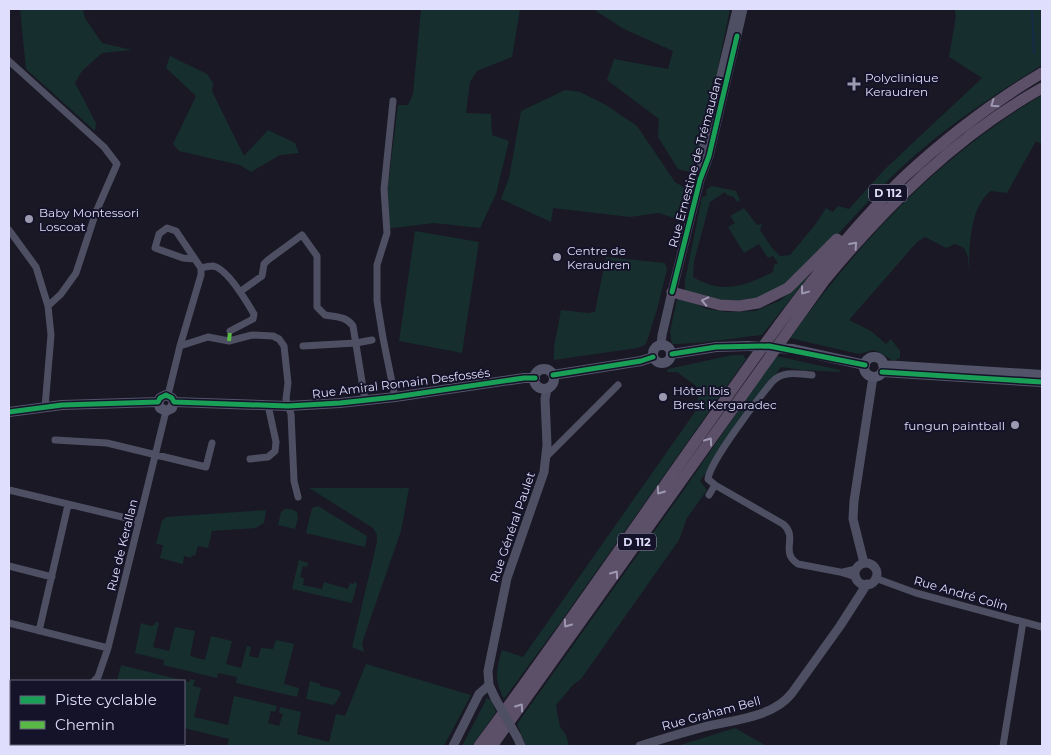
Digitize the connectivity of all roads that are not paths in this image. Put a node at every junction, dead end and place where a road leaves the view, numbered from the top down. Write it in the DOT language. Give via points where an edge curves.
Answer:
graph roads {
  1 [pos="737,9"];
  2 [pos="743,9"];
  3 [pos="9,61"];
  4 [pos="1042,73"];
  5 [pos="1042,88"];
  6 [pos="392,101"];
  7 [pos="902,178"];
  8 [pos="700,180"];
  9 [pos="9,230"];
  10 [pos="194,259"];
  11 [pos="201,268"];
  12 [pos="241,291"];
  13 [pos="672,292"];
  14 [pos="48,306"];
  15 [pos="230,331"];
  16 [pos="372,340"];
  17 [pos="356,343"];
  18 [pos="662,345"];
  19 [pos="180,346"];
  20 [pos="303,346"];
  21 [pos="672,354"];
  22 [pos="653,356"];
  23 [pos="865,365"];
  24 [pos="880,371"];
  25 [pos="553,375"];
  26 [pos="812,375"];
  27 [pos="1042,375"];
  28 [pos="535,378"];
  29 [pos="1042,382"];
  30 [pos="618,385"];
  31 [pos="544,392"];
  32 [pos="395,396"];
  33 [pos="171,399"];
  34 [pos="365,400"];
  35 [pos="158,402"];
  36 [pos="268,405"];
  37 [pos="288,406"];
  38 [pos="46,407"];
  39 [pos="166,411"];
  40 [pos="9,412"];
  41 [pos="55,440"];
  42 [pos="212,443"];
  43 [pos="156,455"];
  44 [pos="546,457"];
  45 [pos="250,459"];
  46 [pos="715,485"];
  47 [pos="9,490"];
  48 [pos="709,495"];
  49 [pos="298,497"];
  50 [pos="68,505"];
  51 [pos="139,521"];
  52 [pos="864,563"];
  53 [pos="9,566"];
  54 [pos="856,576"];
  55 [pos="52,577"];
  56 [pos="875,578"];
  57 [pos="867,584"];
  58 [pos="855,603"];
  59 [pos="1023,622"];
  60 [pos="9,623"];
  61 [pos="1042,627"];
  62 [pos="39,630"];
  63 [pos="108,648"];
  64 [pos="95,680"];
  65 [pos="489,685"];
  66 [pos="454,746"];
  67 [pos="479,746"];
  68 [pos="492,746"];
  69 [pos="521,746"];
  70 [pos="640,746"];
  71 [pos="1003,746"];
  1 -- 8 [label="street, Rue Ernestine de Trémaudan" via="702,154"];
  2 -- 8 [label="street, Rue Ernestine de Trémaudan" via="709,156"];
  3 -- 14 [label="street" via="104,147 117,164 96,212 76,273"];
  4 -- 7 [label="highway, D 112, one-way" via="995,103"];
  68 -- 5 [label="highway, D 112, one-way" via="782,339 854,244 915,182 978,130"];
  6 -- 32 [label="street" via="384,189 387,233 377,266 377,283 383,338"];
  7 -- 13 [label="highway, one-way" via="788,288 758,303 720,305"];
  7 -- 67 [label="highway, D 112, one-way" via="846,239 785,316"];
  8 -- 13 [label="street, Rue Ernestine de Trémaudan"];
  9 -- 14 [label="street" via="36,267"];
  10 -- 10 [label="street" via="176,231 168,228 159,234 155,248"];
  10 -- 11 [label="street"];
  11 -- 12 [label="street" via="219,268"];
  11 -- 19 [label="street"];
  12 -- 15 [label="street" via="254,314 253,319"];
  12 -- 17 [label="street" via="262,276 268,260 302,235 317,256 317,307 325,316 349,320"];
  13 -- 18 [label="street, Rue Ernestine de Trémaudan"];
  14 -- 38 [label="street" via="51,335"];
  16 -- 17 [label="street"];
  17 -- 20 [label="street"];
  17 -- 34 [label="street"];
  18 -- 21 [label="main road" via="667,346"];
  18 -- 22 [label="main road" via="656,348"];
  19 -- 33 [label="street"];
  19 -- 37 [label="street" via="208,337 228,341 252,334 279,339 284,346"];
  21 -- 22 [label="main road" via="670,360 663,363"];
  21 -- 23 [label="main road, bridge" via="748,346 792,349"];
  22 -- 25 [label="main road" via="641,361"];
  23 -- 24 [label="main road" via="867,374"];
  23 -- 24 [label="main road" via="874,358 880,360"];
  24 -- 27 [label="main road"];
  24 -- 29 [label="main road"];
  24 -- 52 [label="street" via="854,501 853,519"];
  25 -- 28 [label="main road" via="544,370"];
  25 -- 31 [label="main road" via="553,383"];
  26 -- 46 [label="street" via="784,374 772,382 711,468 708,479"];
  28 -- 31 [label="main road"];
  28 -- 32 [label="main road, Rue Amiral Romain Desfossés"];
  30 -- 44 [label="street"];
  31 -- 44 [label="street, Rue Général Paulet"];
  32 -- 34 [label="main road, Rue Amiral Romain Desfossés"];
  33 -- 35 [label="main road" via="162,396"];
  33 -- 36 [label="main road, Rue Amiral Romain Desfossés"];
  33 -- 39 [label="main road" via="172,408"];
  34 -- 37 [label="main road, Rue Amiral Romain Desfossés"];
  35 -- 38 [label="main road"];
  35 -- 39 [label="main road"];
  36 -- 37 [label="main road, Rue Amiral Romain Desfossés"];
  36 -- 45 [label="street" via="275,452 268,457"];
  37 -- 49 [label="street"];
  38 -- 40 [label="main road"];
  39 -- 43 [label="street, Rue de Kerallan"];
  41 -- 43 [label="street" via="106,443"];
  42 -- 43 [label="street" via="206,467"];
  43 -- 51 [label="street, Rue de Kerallan"];
  44 -- 65 [label="street, Rue Général Paulet" via="540,484 507,578 488,671"];
  46 -- 48 [label="street"];
  46 -- 54 [label="street" via="788,527 789,553 793,561"];
  47 -- 50 [label="street"];
  50 -- 51 [label="street"];
  50 -- 55 [label="street"];
  51 -- 63 [label="street, Rue de Kerallan"];
  52 -- 54 [label="street"];
  52 -- 56 [label="street" via="875,569"];
  53 -- 55 [label="street"];
  54 -- 57 [label="street"];
  54 -- 58 [label="street, Rue Graham Bell"];
  55 -- 62 [label="street"];
  56 -- 57 [label="street"];
  56 -- 59 [label="street, Rue André Colin" via="916,593"];
  57 -- 58 [label="street, Rue Graham Bell"];
  58 -- 70 [label="street, Rue Graham Bell" via="784,703 760,714"];
  59 -- 61 [label="street, Rue André Colin"];
  59 -- 71 [label="street"];
  60 -- 62 [label="street"];
  62 -- 63 [label="street"];
  63 -- 64 [label="street, Rue de Kerallan"];
  65 -- 66 [label="street" via="479,694"];
  65 -- 69 [label="street, Rue Général Paulet, bridge"];
}
